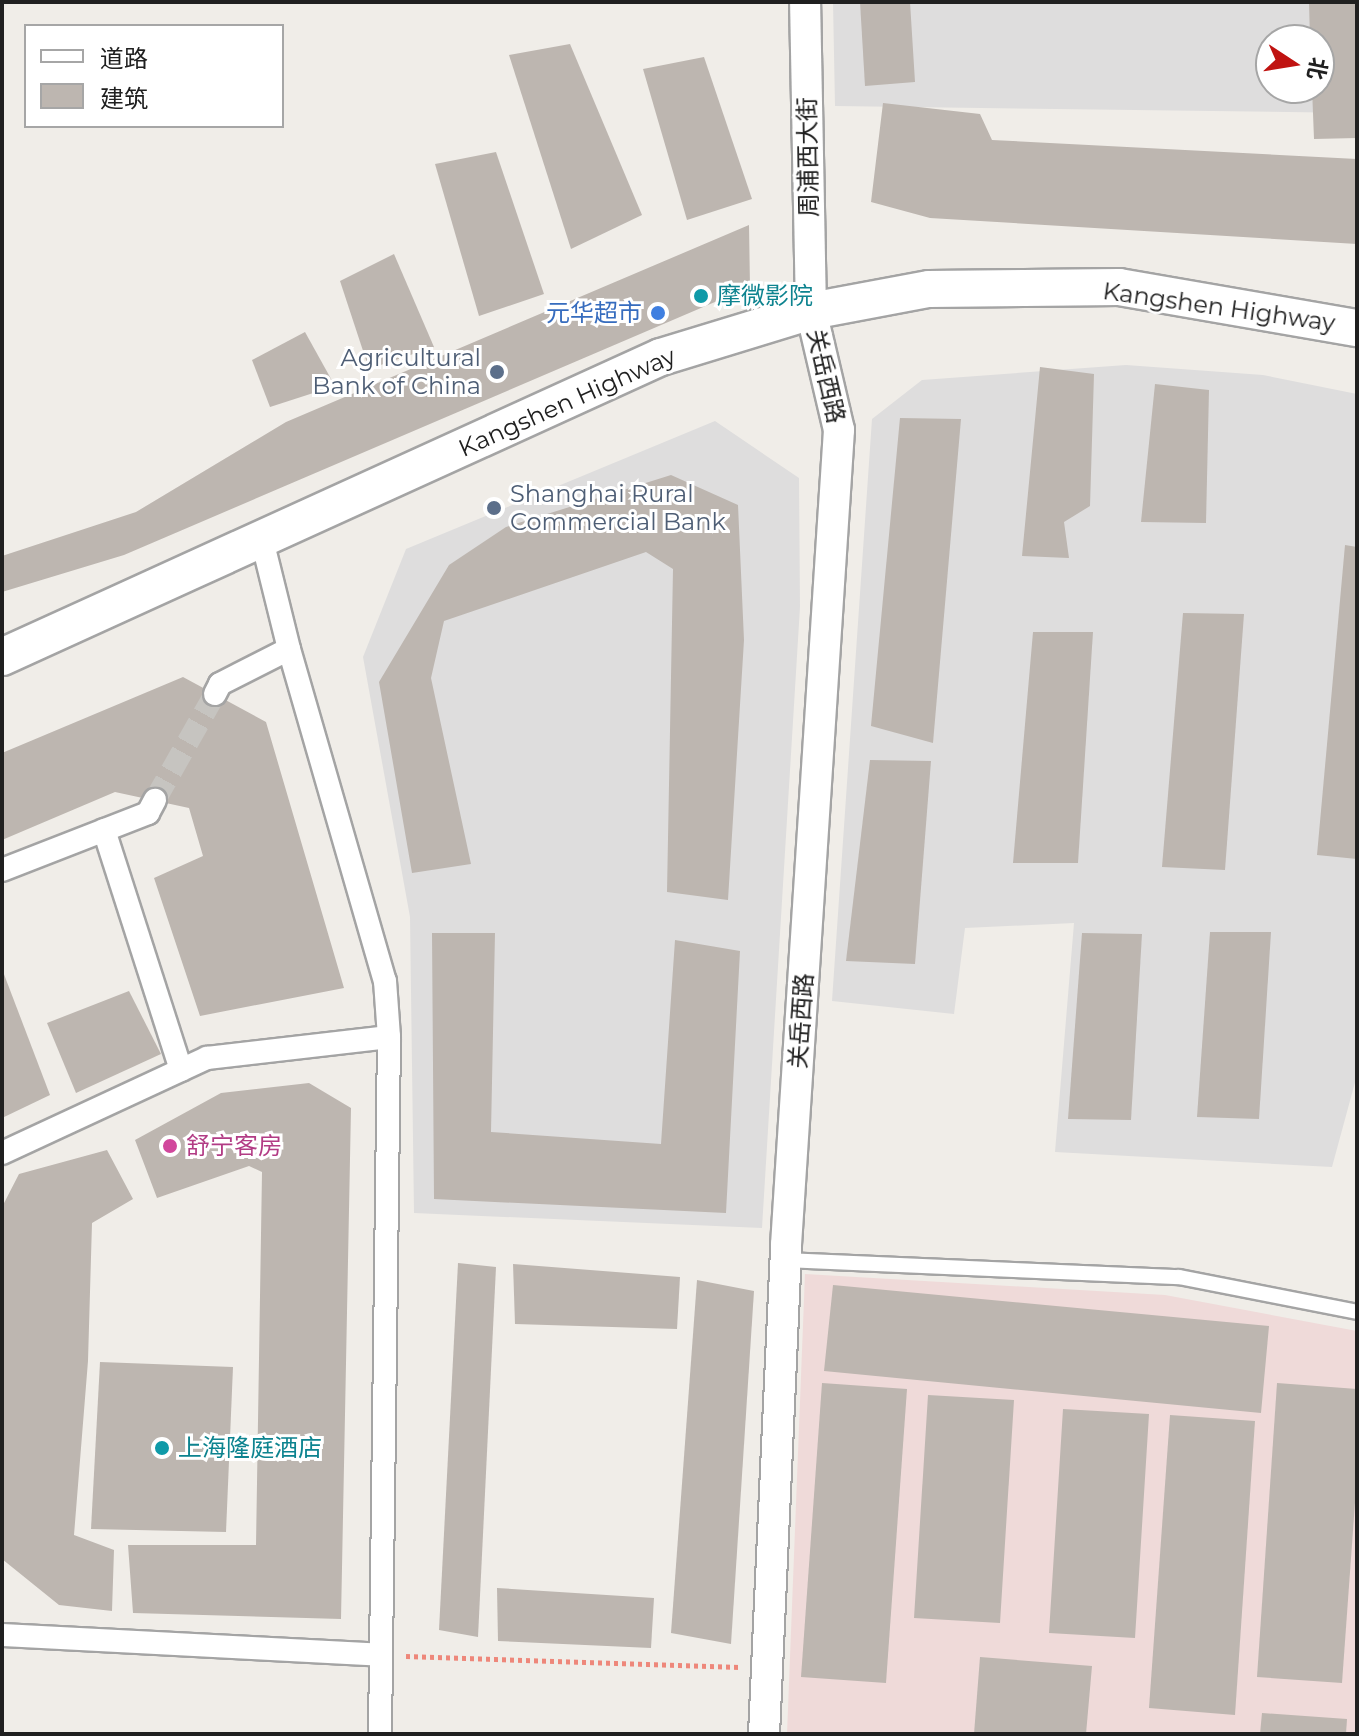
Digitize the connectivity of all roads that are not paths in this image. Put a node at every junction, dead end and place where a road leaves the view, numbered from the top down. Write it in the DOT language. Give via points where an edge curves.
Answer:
graph roads {
  1 [pos="805,2"];
  2 [pos="811,311"];
  3 [pos="1357,328"];
  4 [pos="262,540"];
  5 [pos="289,649"];
  6 [pos="2,657"];
  7 [pos="215,694"];
  8 [pos="155,800"];
  9 [pos="104,830"];
  10 [pos="2,870"];
  11 [pos="389,1037"];
  12 [pos="181,1070"];
  13 [pos="2,1153"];
  14 [pos="786,1260"];
  15 [pos="1357,1312"];
  16 [pos="4,1633"];
  17 [pos="379,1655"];
  18 [pos="380,1734"];
  19 [pos="764,1734"];
  1 -- 2 [label="street, 周浦西大街"];
  2 -- 3 [label="street, Kangshen Highway" via="929,289 1119,287"];
  2 -- 4 [label="street, Kangshen Highway" via="661,357"];
  2 -- 14 [label="street, 关岳西路" via="839,430"];
  4 -- 5 [label="street"];
  4 -- 6 [label="street, Kangshen Highway"];
  5 -- 7 [label="street" via="220,684"];
  5 -- 11 [label="street" via="385,981"];
  8 -- 9 [label="street" via="148,813"];
  9 -- 10 [label="street"];
  9 -- 12 [label="street"];
  11 -- 12 [label="street" via="207,1058"];
  11 -- 17 [label="street"];
  12 -- 13 [label="street"];
  14 -- 15 [label="lane" via="1179,1277"];
  14 -- 19 [label="street, 关岳西路"];
  16 -- 17 [label="street"];
  17 -- 18 [label="street"];
}
